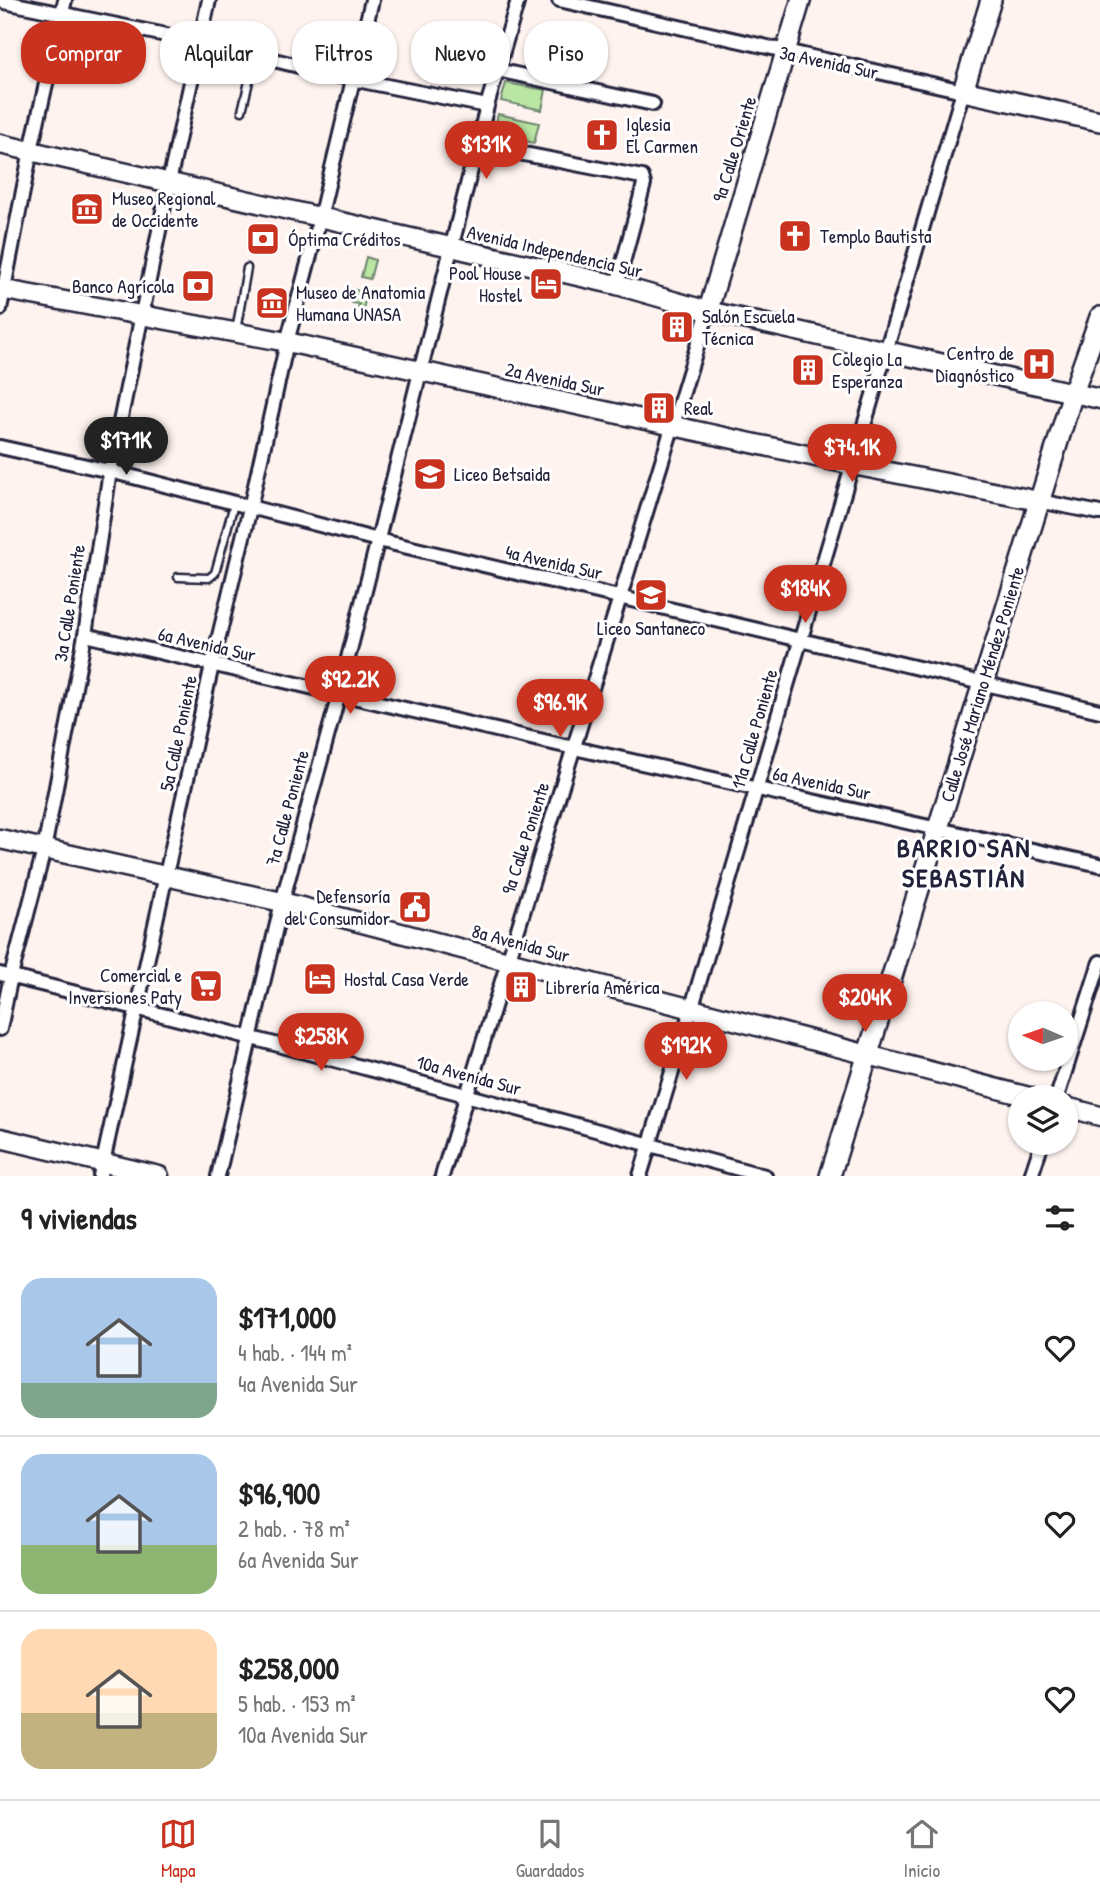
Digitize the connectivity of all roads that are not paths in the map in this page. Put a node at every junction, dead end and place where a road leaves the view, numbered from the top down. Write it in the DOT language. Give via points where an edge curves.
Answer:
graph roads {
  1 [pos="65,0"];
  2 [pos="209,0"];
  3 [pos="372,0"];
  4 [pos="518,0"];
  5 [pos="559,0"];
  6 [pos="801,0"];
  7 [pos="991,0"];
  8 [pos="0,1"];
  9 [pos="62,14"];
  10 [pos="204,21"];
  11 [pos="367,21"];
  12 [pos="510,27"];
  13 [pos="160,34"];
  14 [pos="785,52"];
  15 [pos="510,73"];
  16 [pos="191,84"];
  17 [pos="248,84"];
  18 [pos="351,84"];
  19 [pos="377,84"];
  20 [pos="493,84"];
  21 [pos="963,91"];
  22 [pos="653,104"];
  23 [pos="487,106"];
  24 [pos="242,111"];
  25 [pos="1100,121"];
  26 [pos="0,144"];
  27 [pos="478,145"];
  28 [pos="31,150"];
  29 [pos="169,182"];
  30 [pos="320,218"];
  31 [pos="452,249"];
  32 [pos="247,268"];
  33 [pos="617,285"];
  34 [pos="2,289"];
  35 [pos="0,309"];
  36 [pos="708,311"];
  37 [pos="142,315"];
  38 [pos="1100,317"];
  39 [pos="235,333"];
  40 [pos="287,342"];
  41 [pos="886,349"];
  42 [pos="419,371"];
  43 [pos="1073,393"];
  44 [pos="1100,399"];
  45 [pos="674,427"];
  46 [pos="0,447"];
  47 [pos="853,465"];
  48 [pos="110,471"];
  49 [pos="1039,501"];
  50 [pos="234,504"];
  51 [pos="250,508"];
  52 [pos="1100,513"];
  53 [pos="378,540"];
  54 [pos="178,577"];
  55 [pos="621,597"];
  56 [pos="85,635"];
  57 [pos="801,640"];
  58 [pos="212,665"];
  59 [pos="982,683"];
  60 [pos="339,694"];
  61 [pos="1100,711"];
  62 [pos="574,748"];
  63 [pos="757,788"];
  64 [pos="936,828"];
  65 [pos="0,839"];
  66 [pos="44,850"];
  67 [pos="1100,864"];
  68 [pos="167,876"];
  69 [pos="282,902"];
  70 [pos="506,961"];
  71 [pos="1100,962"];
  72 [pos="5,975"];
  73 [pos="137,1007"];
  74 [pos="691,1010"];
  75 [pos="0,1030"];
  76 [pos="250,1037"];
  77 [pos="866,1054"];
  78 [pos="1061,1085"];
  79 [pos="1008,1091"];
  80 [pos="467,1094"];
  81 [pos="1078,1110"];
  82 [pos="1100,1116"];
  83 [pos="0,1138"];
  84 [pos="649,1145"];
  85 [pos="1038,1155"];
  86 [pos="102,1169"];
  87 [pos="159,1176"];
  88 [pos="219,1176"];
  89 [pos="442,1176"];
  90 [pos="640,1176"];
  91 [pos="765,1176"];
  92 [pos="830,1176"];
  93 [pos="1031,1176"];
  1 -- 9 [label="street"];
  2 -- 10 [label="street, 3a Calle Poniente"];
  3 -- 11 [label="street, 5a Calle Poniente"];
  4 -- 12 [label="street, 7a Calle Poniente"];
  5 -- 14 [label="street, 3a Avenida Sur"];
  6 -- 14 [label="main road, 9a Calle Oriente"];
  7 -- 21 [label="main road"];
  8 -- 9 [label="street"];
  9 -- 13 [label="street"];
  9 -- 28 [label="street"];
  14 -- 21 [label="street, 3a Avenida Sur"];
  14 -- 36 [label="main road, 9a Calle Oriente"];
  15 -- 22 [label="street"];
  16 -- 29 [label="street, 3a Calle Poniente"];
  17 -- 24 [label="lane"];
  18 -- 30 [label="street, 5a Calle Poniente"];
  19 -- 23 [label="street"];
  20 -- 23 [label="street, 7a Calle Poniente"];
  21 -- 25 [label="main road, 3a Avenida Sur"];
  21 -- 41 [label="street, 11a Calle Poniente"];
  23 -- 27 [label="street, 7a Calle Poniente"];
  26 -- 28 [label="main road, Avenida Independencia Sur"];
  27 -- 31 [label="street, 7a Calle Poniente"];
  27 -- 33 [label="street" via="642,177"];
  28 -- 29 [label="main road, Avenida Independencia Sur"];
  28 -- 34 [label="street"];
  29 -- 30 [label="main road, Avenida Independencia Sur"];
  29 -- 37 [label="street, 3a Calle Poniente"];
  30 -- 31 [label="main road, Avenida Independencia Sur"];
  30 -- 40 [label="street, 5a Calle Poniente"];
  31 -- 33 [label="main road, Avenida Independencia Sur"];
  31 -- 42 [label="street, 7a Calle Poniente"];
  32 -- 39 [label="lane"];
  33 -- 36 [label="main road, Avenida Independencia Sur"];
  34 -- 35 [label="street"];
  34 -- 37 [label="main road, 2a Avenida Sur"];
  36 -- 41 [label="main road, Avenida Independencia Sur"];
  36 -- 45 [label="street, 9a Calle Poniente"];
  37 -- 39 [label="main road, 2a Avenida Sur"];
  37 -- 48 [label="street, 3a Calle Poniente"];
  38 -- 43 [label="main road, Calle José Mariano Méndez Poniente"];
  39 -- 40 [label="main road, 2a Avenida Sur"];
  40 -- 42 [label="main road, 2a Avenida Sur"];
  40 -- 51 [label="street, 5a Calle Poniente"];
  41 -- 43 [label="main road, Avenida Independencia Sur"];
  41 -- 47 [label="street, 11a Calle Poniente"];
  42 -- 45 [label="main road, 2a Avenida Sur"];
  42 -- 53 [label="street, 7a Calle Poniente"];
  43 -- 44 [label="main road, Avenida Independencia Sur"];
  43 -- 49 [label="main road, Calle José Mariano Méndez Poniente"];
  45 -- 47 [label="main road, 2a Avenida Sur"];
  45 -- 55 [label="street, 9a Calle Poniente"];
  46 -- 48 [label="street, 4a Avenida Sur"];
  47 -- 49 [label="main road, 2a Avenida Sur"];
  47 -- 57 [label="street, 11a Calle Poniente"];
  48 -- 50 [label="street, 4a Avenida Sur"];
  48 -- 56 [label="street, 3a Calle Poniente"];
  49 -- 52 [label="street, 2a Avenida Sur"];
  49 -- 59 [label="main road, Calle José Mariano Méndez Poniente"];
  50 -- 51 [label="street, 4a Avenida Sur"];
  50 -- 54 [label="lane" via="215,573 209,578"];
  51 -- 53 [label="street, 4a Avenida Sur"];
  51 -- 58 [label="street, 5a Calle Poniente"];
  53 -- 55 [label="street, 4a Avenida Sur"];
  53 -- 60 [label="street, 7a Calle Poniente"];
  55 -- 57 [label="street, 4a Avenida Sur"];
  55 -- 62 [label="street, 9a Calle Poniente"];
  56 -- 58 [label="street, 6a Avenida Sur"];
  56 -- 66 [label="street, 3a Calle Poniente"];
  57 -- 59 [label="street, 4a Avenida Sur"];
  57 -- 63 [label="street, 11a Calle Poniente"];
  58 -- 60 [label="street, 6a Avenida Sur"];
  58 -- 68 [label="street, 5a Calle Poniente"];
  59 -- 61 [label="street, 4a Avenida Sur"];
  59 -- 64 [label="main road, Calle José Mariano Méndez Poniente"];
  60 -- 62 [label="street, 6a Avenida Sur"];
  60 -- 69 [label="street, 7a Calle Poniente"];
  62 -- 63 [label="street, 6a Avenida Sur"];
  62 -- 70 [label="street, 9a Calle Poniente"];
  63 -- 64 [label="street, 6a Avenida Sur"];
  63 -- 74 [label="street, 11a Calle Poniente"];
  64 -- 67 [label="street, 6a Avenida Sur"];
  64 -- 77 [label="main road, Calle José Mariano Méndez Poniente"];
  65 -- 66 [label="main road, 8a Avenida Sur"];
  66 -- 68 [label="main road, 8a Avenida Sur"];
  66 -- 72 [label="street, 3a Calle Poniente"];
  68 -- 69 [label="main road, 8a Avenida Sur"];
  68 -- 73 [label="street, 5a Calle Poniente"];
  69 -- 70 [label="main road, 8a Avenida Sur"];
  69 -- 76 [label="street, 7a Calle Poniente"];
  70 -- 74 [label="main road, 8a Avenida Sur"];
  70 -- 80 [label="street, 9a Calle Poniente"];
  71 -- 78 [label="street"];
  72 -- 73 [label="street, 10a Avenida Sur"];
  72 -- 75 [label="street, 3a Calle Poniente"];
  73 -- 76 [label="street, 10a Avenida Sur"];
  73 -- 86 [label="street, 5a Calle Poniente"];
  74 -- 77 [label="main road, 8a Avenida Sur"];
  74 -- 84 [label="street, 11a Calle Poniente"];
  76 -- 80 [label="street, 10a Avenida Sur"];
  76 -- 88 [label="street, 7a Calle Poniente"];
  77 -- 79 [label="main road, 8a Avenida Sur"];
  77 -- 92 [label="main road, Calle José Mariano Méndez Poniente"];
  80 -- 84 [label="street, 10a Avenida Sur"];
  80 -- 89 [label="street, 9a Calle Poniente"];
  81 -- 82 [label="main road"];
  83 -- 86 [label="main road"];
  84 -- 90 [label="street, 11a Calle Poniente"];
  84 -- 91 [label="street, 10a Avenida Sur"];
  85 -- 93 [label="street"];
  86 -- 87 [label="main road"];
}
